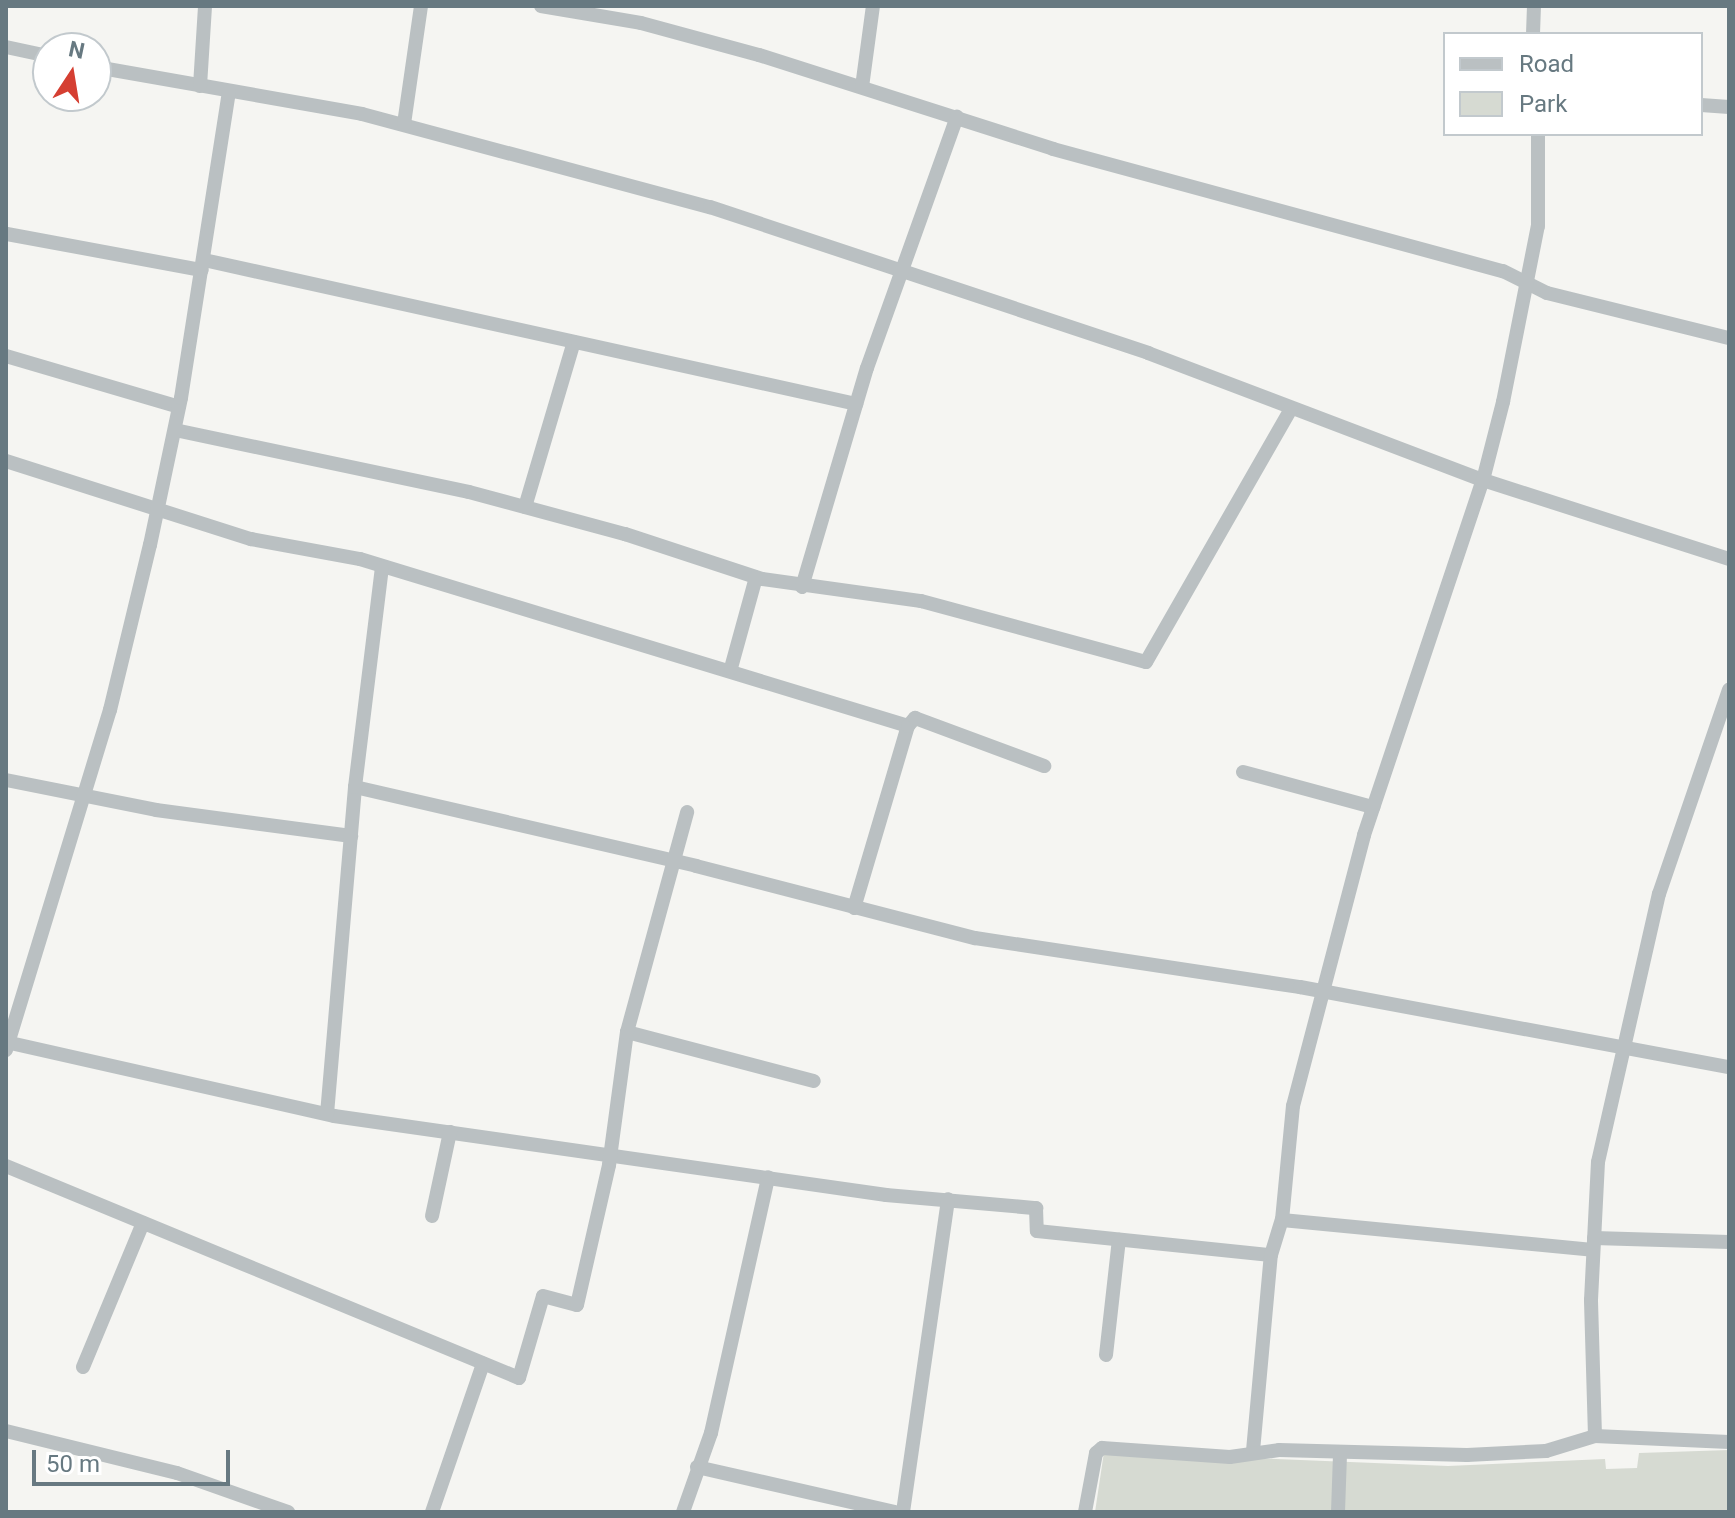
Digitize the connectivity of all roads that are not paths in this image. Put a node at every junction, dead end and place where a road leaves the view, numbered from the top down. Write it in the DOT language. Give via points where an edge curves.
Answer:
graph roads {
  1 [pos="205,6"];
  2 [pos="421,6"];
  3 [pos="541,6"];
  4 [pos="873,6"];
  5 [pos="1534,6"];
  6 [pos="1533,32"];
  7 [pos="6,47"];
  8 [pos="32,53"];
  9 [pos="112,70"];
  10 [pos="200,86"];
  11 [pos="862,87"];
  12 [pos="229,92"];
  13 [pos="1703,105"];
  14 [pos="1729,107"];
  15 [pos="957,117"];
  16 [pos="404,124"];
  17 [pos="1538,136"];
  18 [pos="7,234"];
  19 [pos="203,265"];
  20 [pos="904,272"];
  21 [pos="1524,285"];
  22 [pos="1729,338"];
  23 [pos="574,342"];
  24 [pos="6,356"];
  25 [pos="856,404"];
  26 [pos="179,407"];
  27 [pos="1291,409"];
  28 [pos="175,430"];
  29 [pos="6,461"];
  30 [pos="1483,480"];
  31 [pos="525,507"];
  32 [pos="157,509"];
  33 [pos="1729,559"];
  34 [pos="382,568"];
  35 [pos="756,577"];
  36 [pos="802,587"];
  37 [pos="731,668"];
  38 [pos="1729,690"];
  39 [pos="908,726"];
  40 [pos="1723,726"];
  41 [pos="1044,766"];
  42 [pos="1243,772"];
  43 [pos="6,780"];
  44 [pos="355,787"];
  45 [pos="82,798"];
  46 [pos="1373,807"];
  47 [pos="687,812"];
  48 [pos="351,836"];
  49 [pos="674,862"];
  50 [pos="854,908"];
  51 [pos="1320,991"];
  52 [pos="627,1032"];
  53 [pos="7,1045"];
  54 [pos="1623,1046"];
  55 [pos="1729,1067"];
  56 [pos="814,1081"];
  57 [pos="327,1114"];
  58 [pos="450,1132"];
  59 [pos="610,1156"];
  60 [pos="6,1166"];
  61 [pos="768,1177"];
  62 [pos="948,1199"];
  63 [pos="432,1216"];
  64 [pos="1282,1220"];
  65 [pos="143,1223"];
  66 [pos="1119,1240"];
  67 [pos="1729,1242"];
  68 [pos="1594,1244"];
  69 [pos="1271,1255"];
  70 [pos="1106,1355"];
  71 [pos="483,1364"];
  72 [pos="83,1367"];
  73 [pos="6,1431"];
  74 [pos="1595,1436"];
  75 [pos="1729,1442"];
  76 [pos="1253,1451"];
  77 [pos="1340,1454"];
  78 [pos="697,1467"];
  79 [pos="266,1509"];
  80 [pos="288,1512"];
  81 [pos="432,1512"];
  82 [pos="683,1512"];
  83 [pos="895,1512"];
  84 [pos="903,1512"];
  85 [pos="1085,1512"];
  86 [pos="1338,1512"];
  1 -- 10 [label="street"];
  2 -- 16 [label="street"];
  3 -- 11 [label="street" via="641,23"];
  4 -- 11 [label="street"];
  5 -- 6 [label="street"];
  7 -- 8 [label="street"];
  9 -- 10 [label="street"];
  10 -- 12 [label="street"];
  11 -- 15 [label="street"];
  12 -- 16 [label="street"];
  12 -- 19 [label="street"];
  13 -- 14 [label="street"];
  15 -- 20 [label="street"];
  15 -- 21 [label="street" via="1053,149 1503,271"];
  16 -- 20 [label="street" via="710,207"];
  17 -- 21 [label="street" via="1538,226"];
  18 -- 19 [label="street"];
  19 -- 23 [label="street"];
  19 -- 26 [label="street"];
  20 -- 25 [label="street"];
  20 -- 27 [label="street" via="1148,353"];
  21 -- 22 [label="street"];
  21 -- 30 [label="street" via="1522,318"];
  23 -- 25 [label="street"];
  23 -- 31 [label="street"];
  24 -- 26 [label="street"];
  25 -- 36 [label="street"];
  26 -- 28 [label="street"];
  27 -- 30 [label="street"];
  27 -- 36 [label="street" via="1146,662 921,601"];
  28 -- 31 [label="street" via="354,464"];
  28 -- 32 [label="street"];
  29 -- 32 [label="street"];
  30 -- 33 [label="street"];
  30 -- 46 [label="street"];
  31 -- 35 [label="street"];
  32 -- 34 [label="street" via="251,539 360,559"];
  32 -- 45 [label="street" via="110,710"];
  34 -- 37 [label="street"];
  34 -- 44 [label="street"];
  35 -- 36 [label="street"];
  35 -- 37 [label="street"];
  37 -- 39 [label="street"];
  38 -- 40 [label="street"];
  39 -- 41 [label="street" via="915,718"];
  39 -- 50 [label="street"];
  40 -- 54 [label="street" via="1659,894"];
  42 -- 46 [label="street"];
  43 -- 45 [label="street"];
  44 -- 48 [label="street"];
  44 -- 49 [label="street"];
  45 -- 48 [label="street"];
  45 -- 53 [label="street"];
  46 -- 51 [label="street"];
  47 -- 49 [label="street"];
  48 -- 57 [label="street"];
  49 -- 50 [label="street"];
  49 -- 52 [label="street"];
  50 -- 51 [label="street" via="975,938"];
  51 -- 54 [label="street"];
  51 -- 64 [label="street" via="1293,1106"];
  52 -- 56 [label="street"];
  52 -- 59 [label="street"];
  53 -- 57 [label="street"];
  54 -- 55 [label="street"];
  54 -- 68 [label="street" via="1598,1162"];
  57 -- 58 [label="street"];
  58 -- 59 [label="street"];
  58 -- 63 [label="street"];
  59 -- 61 [label="street"];
  59 -- 71 [label="street" via="577,1305 543,1296 519,1378"];
  60 -- 65 [label="street"];
  61 -- 62 [label="street"];
  61 -- 78 [label="street" via="711,1433"];
  62 -- 66 [label="street" via="1036,1208 1037,1231"];
  62 -- 84 [label="street"];
  64 -- 68 [label="street"];
  64 -- 69 [label="street"];
  65 -- 71 [label="street"];
  65 -- 72 [label="street"];
  66 -- 69 [label="street"];
  66 -- 70 [label="street"];
  67 -- 68 [label="street"];
  68 -- 74 [label="street"];
  69 -- 76 [label="street"];
  71 -- 81 [label="street"];
  73 -- 79 [label="street" via="177,1473"];
  74 -- 75 [label="street"];
  74 -- 77 [label="street" via="1546,1451"];
  76 -- 77 [label="street"];
  76 -- 85 [label="street" via="1230,1457 1098,1449"];
  77 -- 86 [label="street"];
  78 -- 82 [label="street"];
  78 -- 83 [label="street"];
  79 -- 80 [label="street"];
}
